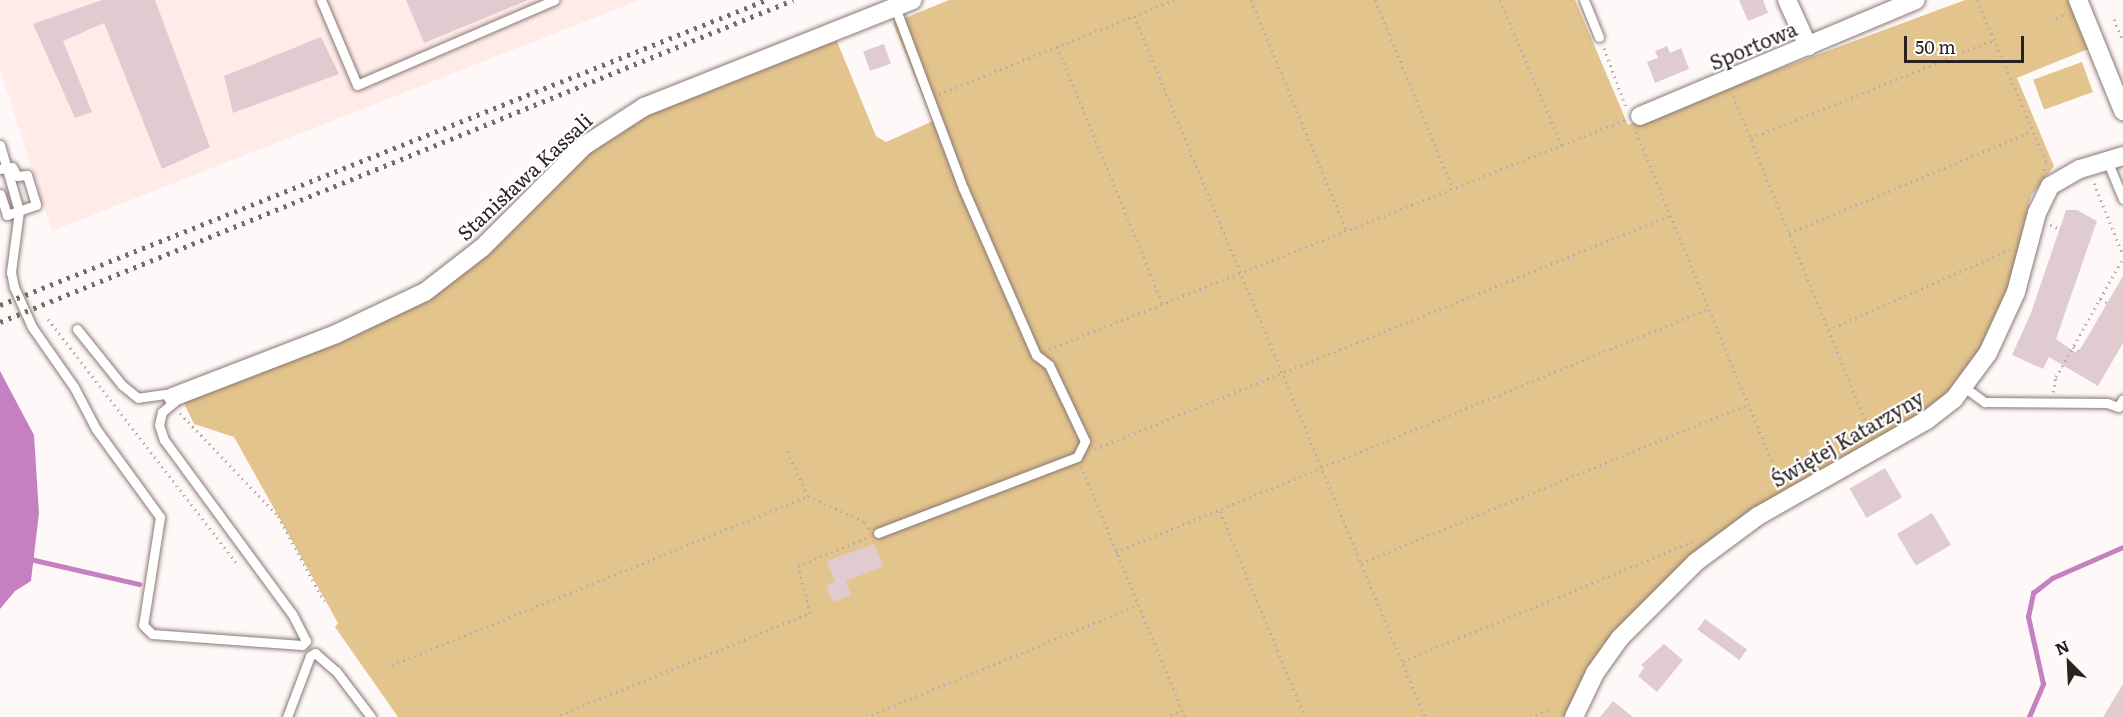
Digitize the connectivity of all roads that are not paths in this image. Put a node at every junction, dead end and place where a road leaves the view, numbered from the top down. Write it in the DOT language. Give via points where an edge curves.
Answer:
graph roads {
  1 [pos="321,0"];
  2 [pos="554,0"];
  3 [pos="913,0"];
  4 [pos="1584,0"];
  5 [pos="1787,0"];
  6 [pos="1916,0"];
  7 [pos="2078,0"];
  8 [pos="895,7"];
  9 [pos="1599,38"];
  10 [pos="1808,46"];
  11 [pos="2123,111"];
  12 [pos="1635,117"];
  13 [pos="0,145"];
  14 [pos="2115,158"];
  15 [pos="3,168"];
  16 [pos="0,194"];
  17 [pos="2123,199"];
  18 [pos="19,211"];
  19 [pos="77,329"];
  20 [pos="1964,387"];
  21 [pos="174,399"];
  22 [pos="2123,400"];
  23 [pos="878,533"];
  24 [pos="300,643"];
  25 [pos="313,659"];
  26 [pos="287,717"];
  27 [pos="371,717"];
  28 [pos="1574,717"];
  1 -- 2 [label="lane" via="357,85"];
  3 -- 8 [label="street, Stanisława Kassali"];
  4 -- 9 [label="lane"];
  5 -- 10 [label="street"];
  6 -- 10 [label="street, Sportowa"];
  7 -- 11 [label="street"];
  8 -- 21 [label="street, Stanisława Kassali" via="644,107 584,146 482,248 425,292 336,334"];
  8 -- 23 [label="lane" via="1036,355 1049,365 1085,441 1079,461"];
  10 -- 12 [label="street, Sportowa"];
  13 -- 15 [label="lane"];
  14 -- 17 [label="lane"];
  14 -- 20 [label="street, Świętej Katarzyny" via="2059,178 2050,186 2037,213 2016,292 1988,353"];
  15 -- 18 [label="lane"];
  15 -- 18 [label="lane" via="12,167 17,176 27,175 36,205"];
  16 -- 18 [label="lane" via="7,215"];
  18 -- 24 [label="lane" via="11,272 32,327 74,387 96,429 160,517 143,624 152,634"];
  19 -- 21 [label="lane" via="122,385 138,398 172,393"];
  20 -- 22 [label="lane" via="1985,402 2107,403 2118,407"];
  20 -- 28 [label="street, Świętej Katarzyny" via="1928,420 1758,516 1696,562 1620,638 1595,673"];
  21 -- 24 [label="lane" via="162,412 159,425 164,440 292,614 306,641"];
  24 -- 25 [label="lane"];
  25 -- 26 [label="lane"];
  25 -- 27 [label="lane" via="315,653 336,671"];
}
